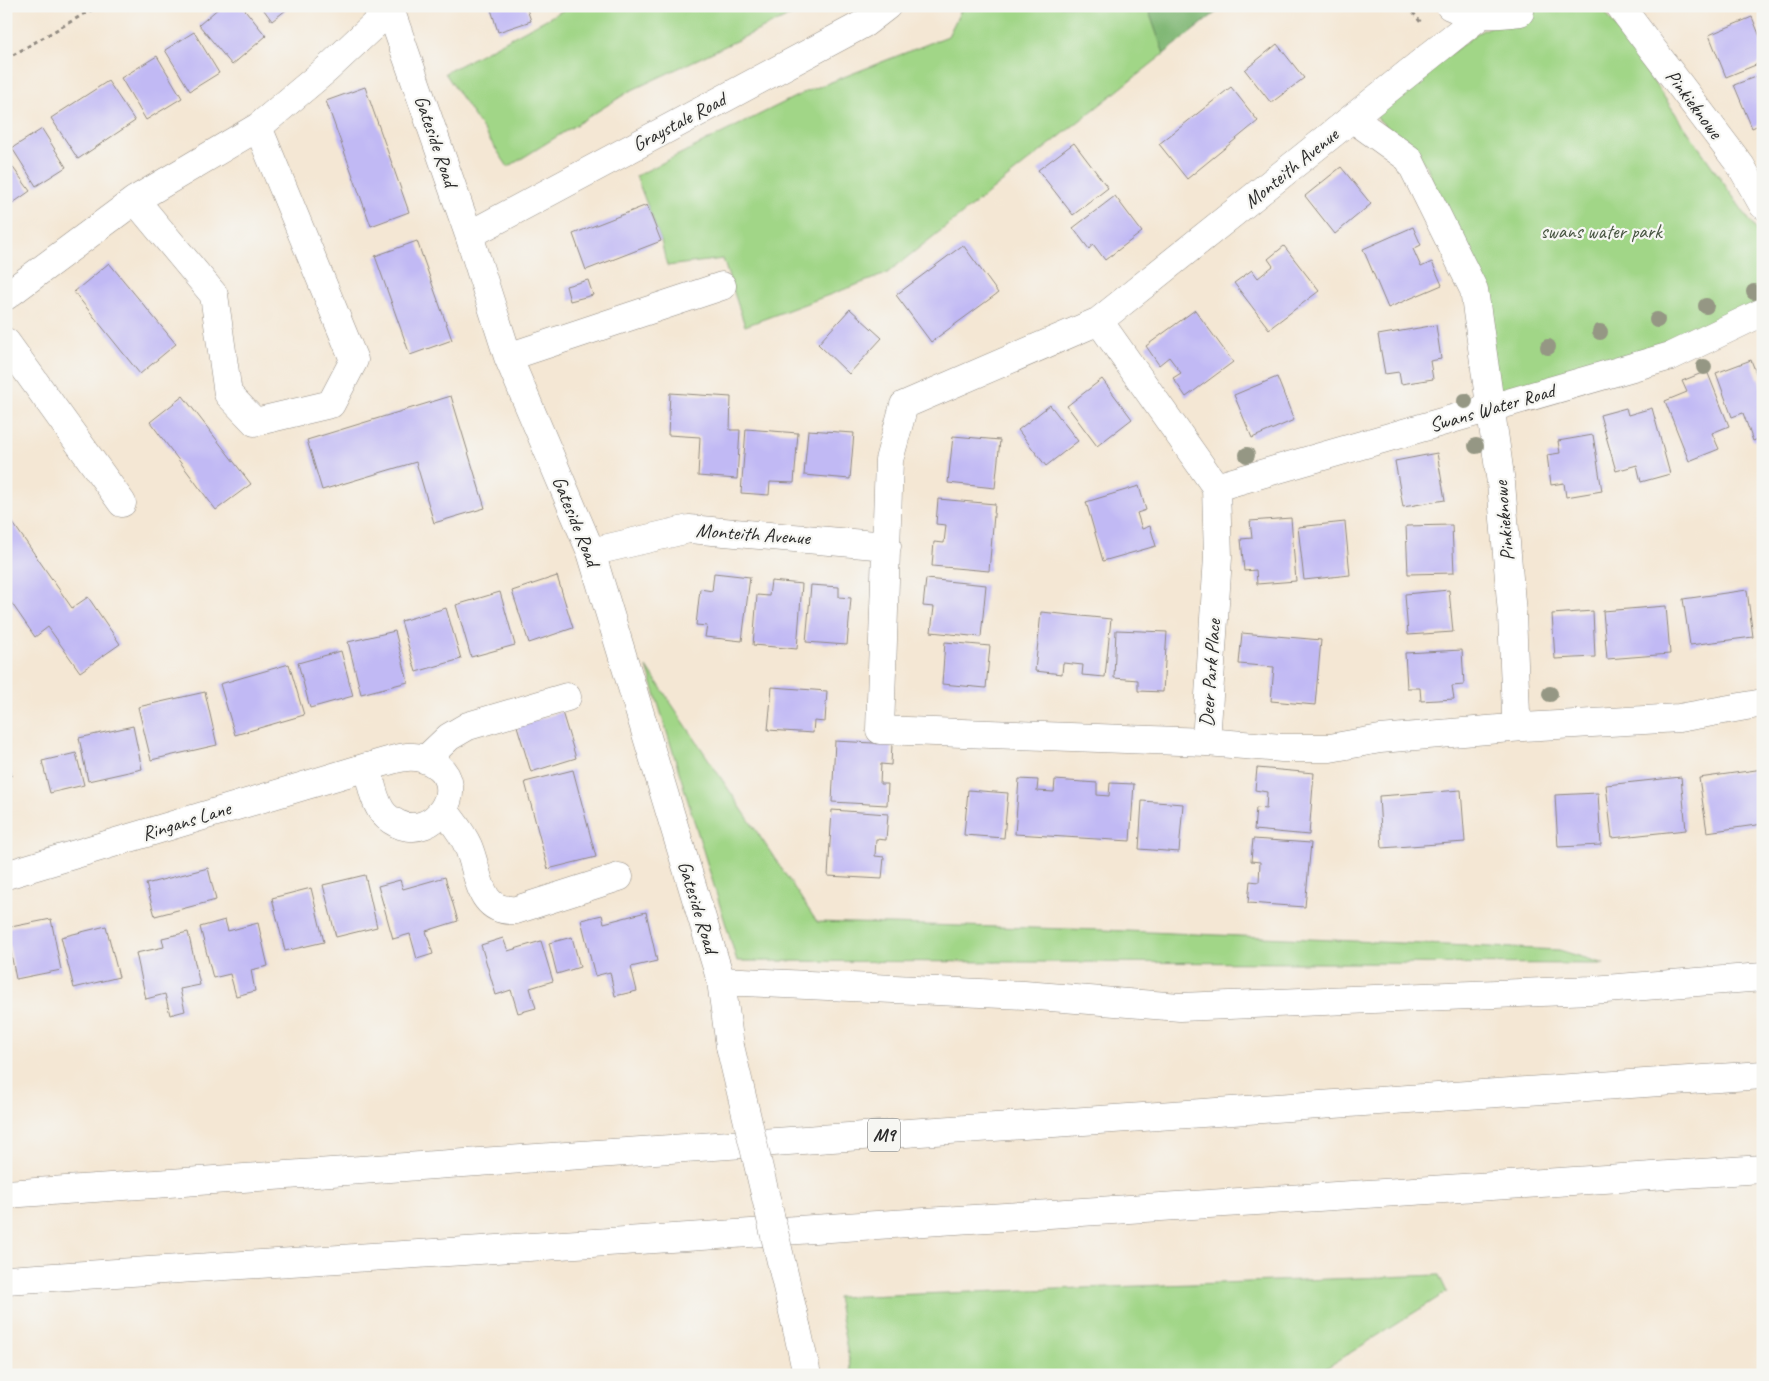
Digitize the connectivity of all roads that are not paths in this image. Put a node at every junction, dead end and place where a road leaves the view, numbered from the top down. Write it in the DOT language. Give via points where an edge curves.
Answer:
graph roads {
  1 [pos="887,6"];
  2 [pos="1450,6"];
  3 [pos="1620,6"];
  4 [pos="390,8"];
  5 [pos="1500,11"];
  6 [pos="1352,118"];
  7 [pos="258,127"];
  8 [pos="135,200"];
  9 [pos="1763,205"];
  10 [pos="469,235"];
  11 [pos="722,286"];
  12 [pos="6,296"];
  13 [pos="1763,312"];
  14 [pos="1099,321"];
  15 [pos="6,342"];
  16 [pos="508,358"];
  17 [pos="1490,408"];
  18 [pos="1216,487"];
  19 [pos="122,502"];
  20 [pos="887,546"];
  21 [pos="591,552"];
  22 [pos="567,697"];
  23 [pos="1763,703"];
  24 [pos="1523,727"];
  25 [pos="1206,742"];
  26 [pos="426,759"];
  27 [pos="367,767"];
  28 [pos="444,810"];
  29 [pos="6,875"];
  30 [pos="619,877"];
  31 [pos="1763,977"];
  32 [pos="721,981"];
  33 [pos="1763,1075"];
  34 [pos="1763,1169"];
  35 [pos="6,1194"];
  36 [pos="6,1280"];
  37 [pos="808,1375"];
  1 -- 10 [label="main road, Graystale Road" via="865,23"];
  2 -- 5 [label="main road"];
  3 -- 9 [label="main road, Pinkieknowe" via="1741,166"];
  4 -- 7 [label="main road" via="326,70"];
  4 -- 10 [label="main road, Gateside Road"];
  5 -- 6 [label="main road, Monteith Avenue"];
  6 -- 14 [label="main road, Monteith Avenue"];
  6 -- 17 [label="main road, Pinkieknowe" via="1409,160 1474,290"];
  7 -- 8 [label="main road"];
  7 -- 8 [label="main road" via="354,360 331,404 255,422 228,394 214,295"];
  8 -- 12 [label="main road"];
  10 -- 16 [label="main road, Gateside Road"];
  11 -- 16 [label="main road"];
  13 -- 17 [label="main road, Swans Water Road" via="1670,356"];
  14 -- 18 [label="main road"];
  14 -- 20 [label="main road, Deer Park Place" via="904,405 888,460"];
  15 -- 19 [label="main road"];
  16 -- 21 [label="main road, Gateside Road"];
  17 -- 18 [label="main road, Swans Water Road"];
  17 -- 24 [label="main road, Pinkieknowe" via="1501,483 1516,714"];
  18 -- 25 [label="main road, Deer Park Place" via="1218,557"];
  20 -- 21 [label="main road, Monteith Avenue" via="689,529"];
  20 -- 25 [label="main road, Deer Park Place" via="880,730"];
  21 -- 32 [label="main road, Gateside Road"];
  22 -- 26 [label="main road" via="468,726 449,737"];
  23 -- 24 [label="main road" via="1679,718"];
  24 -- 25 [label="main road" via="1380,739 1330,748"];
  26 -- 27 [label="main road, Ringans Lane" via="408,757"];
  26 -- 28 [label="main road" via="441,769 449,781 449,796"];
  27 -- 28 [label="main road" via="381,811 391,821 417,828 434,822"];
  27 -- 29 [label="main road, Ringans Lane"];
  28 -- 30 [label="main road" via="463,835 486,898 493,907 504,911 516,910"];
  31 -- 32 [label="main road" via="1592,990 1180,1007 1024,995"];
  32 -- 37 [label="main road, Gateside Road, bridge" via="730,1046"];
  33 -- 35 [label="main road, M9"];
  34 -- 36 [label="main road"];
}
